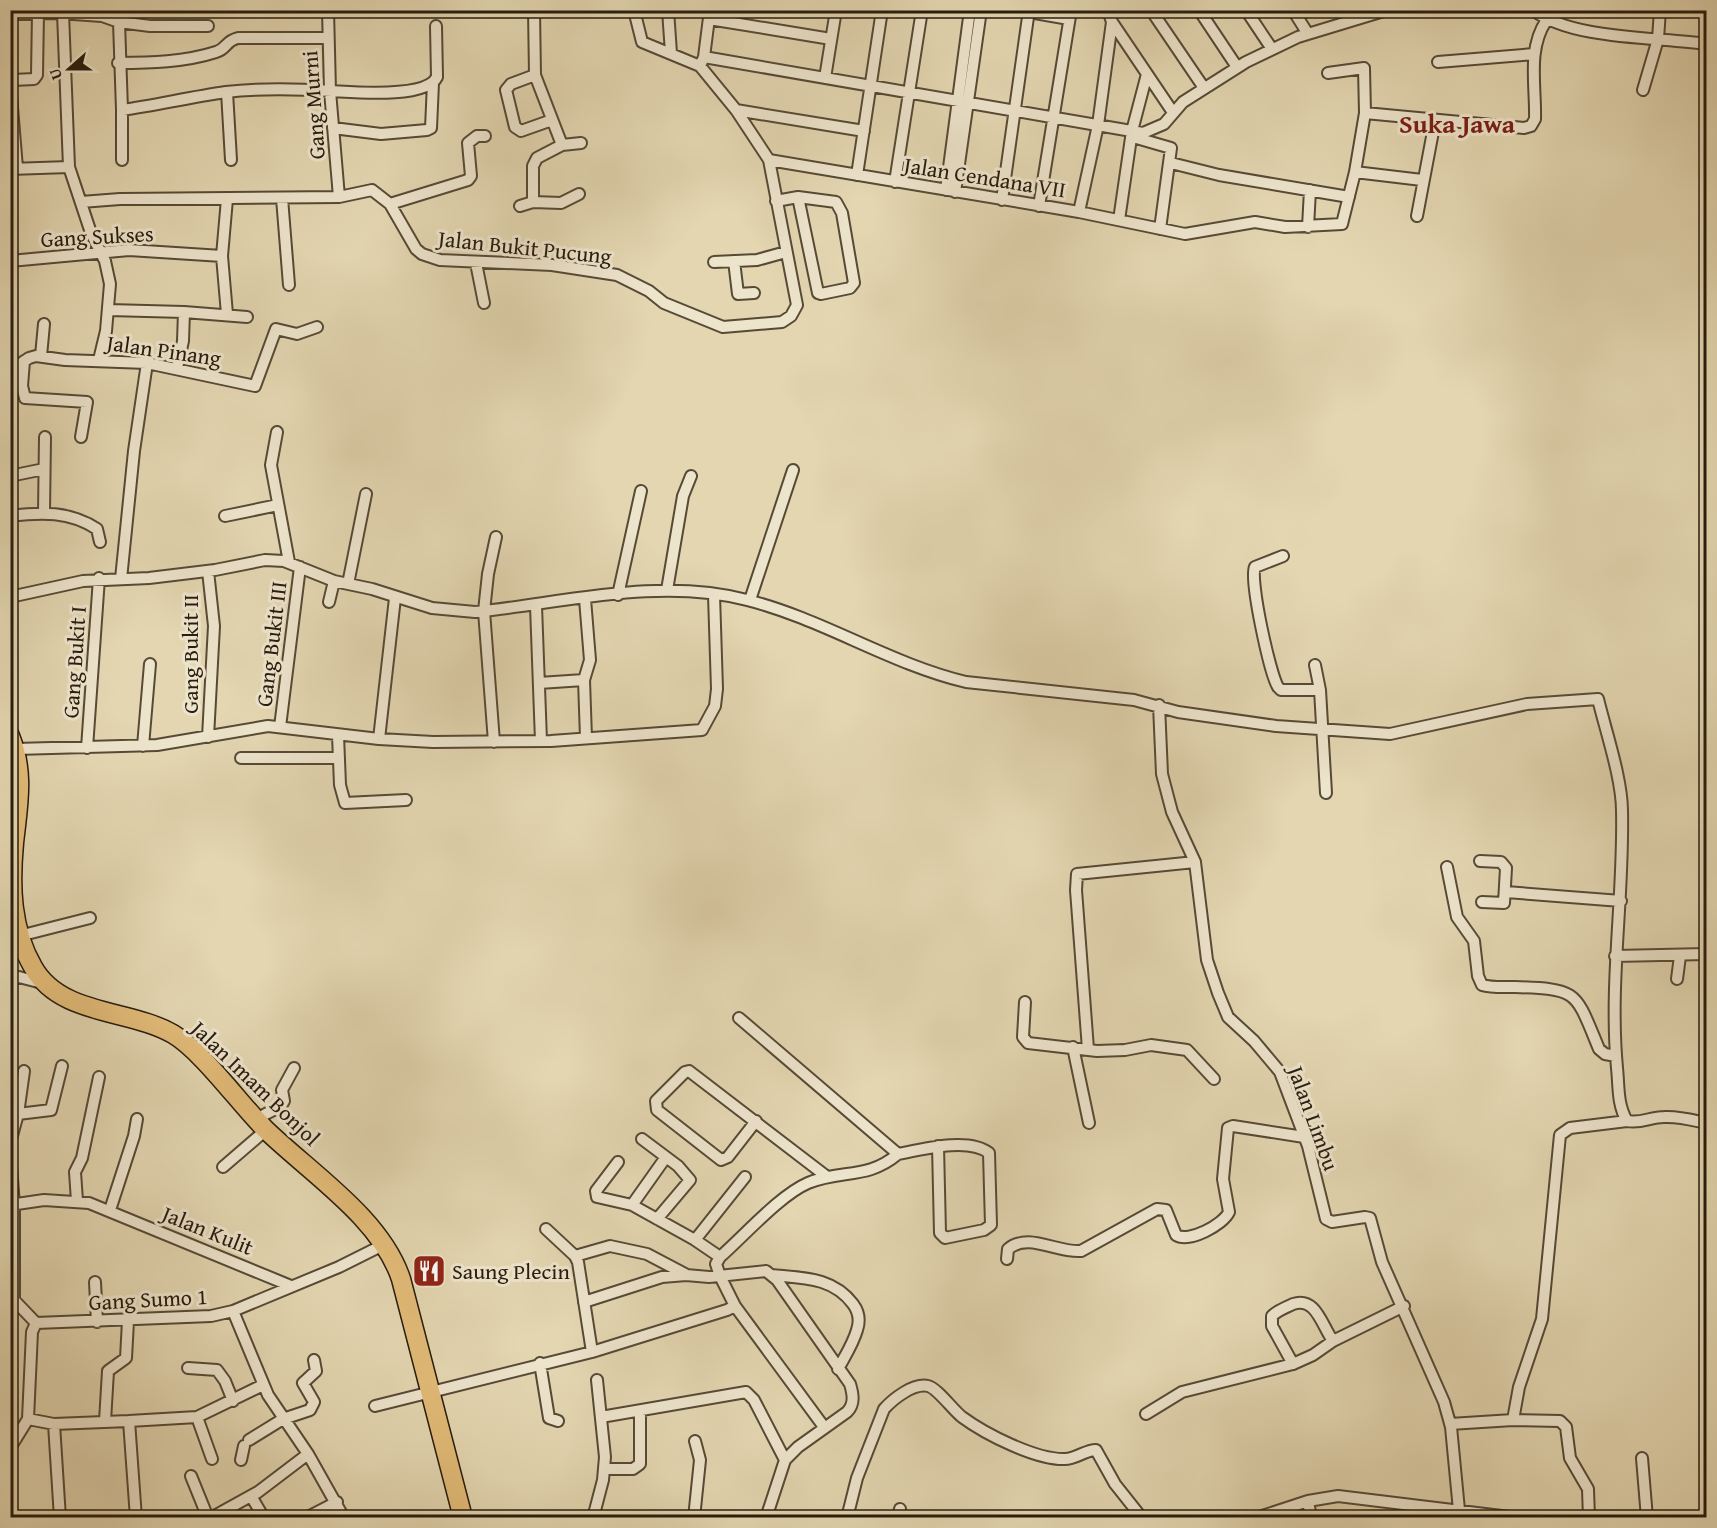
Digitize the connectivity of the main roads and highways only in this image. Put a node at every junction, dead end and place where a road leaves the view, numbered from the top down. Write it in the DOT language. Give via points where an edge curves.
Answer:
graph roads {
  1 [pos="13,743"];
  2 [pos="463,1518"];
  1 -- 2 [label="highway, Jalan Imam Bonjol" via="20,787 11,883 19,936 33,969 75,1003 140,1019 184,1042 261,1125 323,1181 383,1245 396,1263 401,1279"];
}
